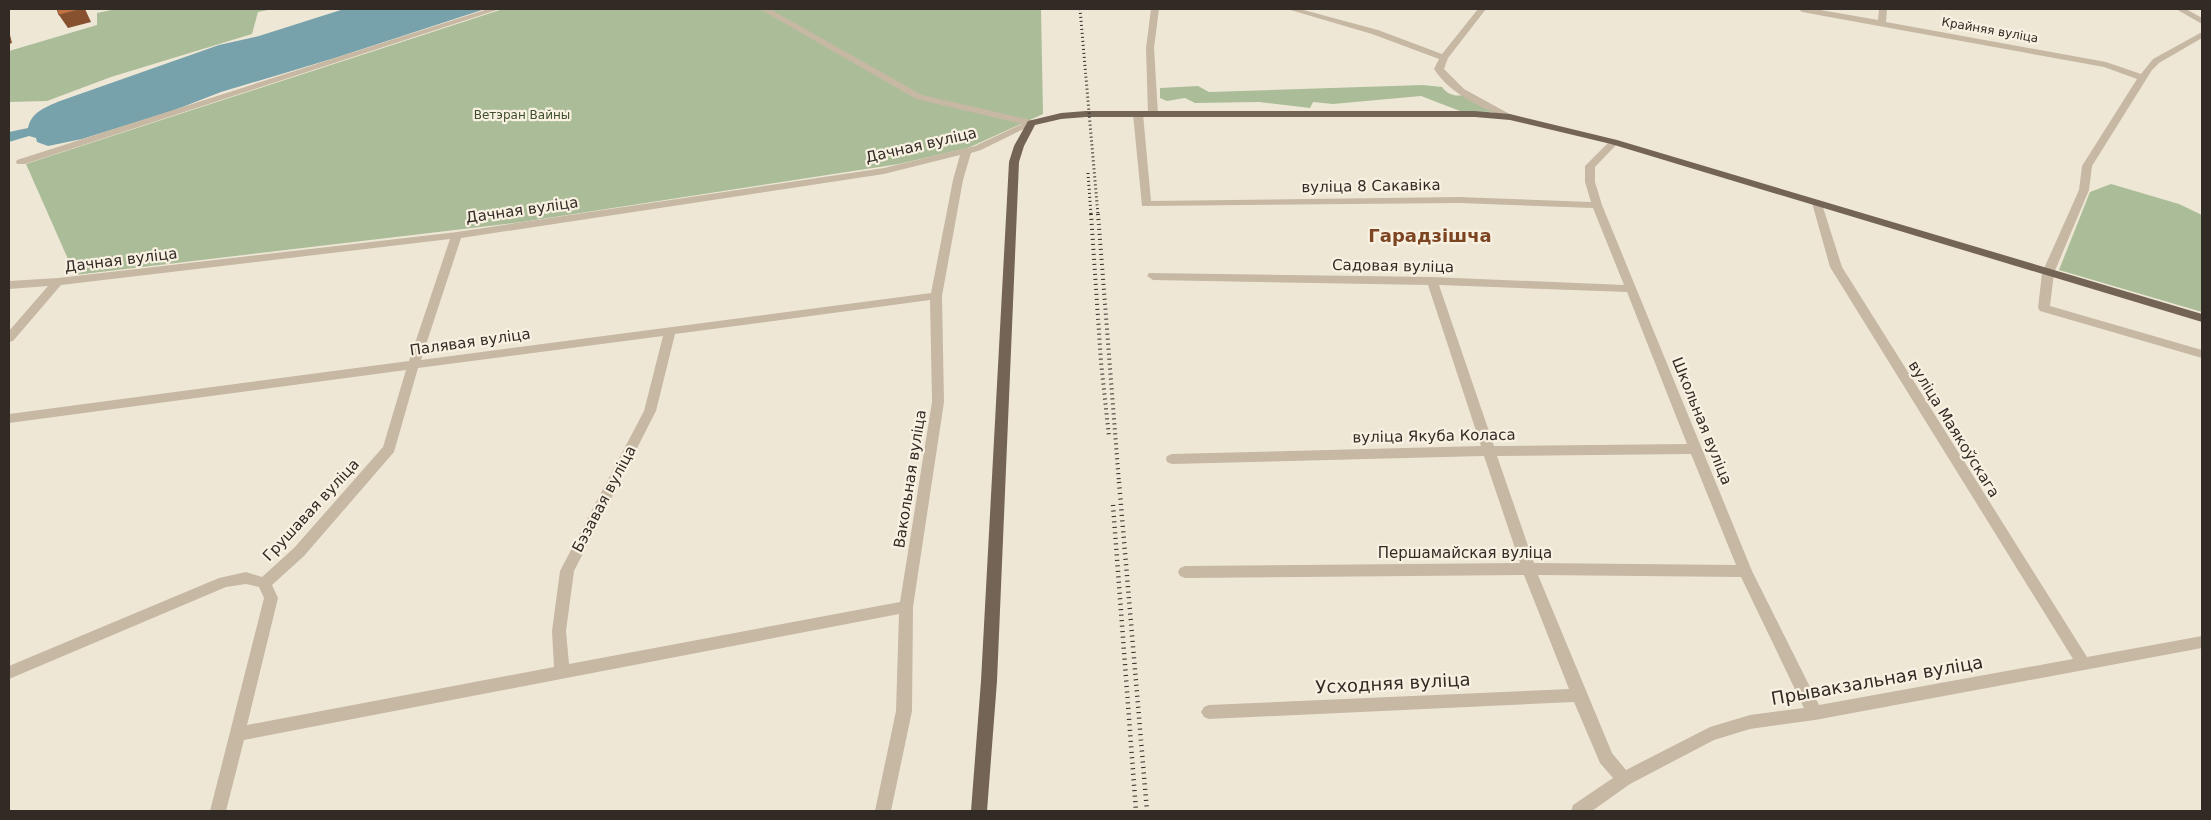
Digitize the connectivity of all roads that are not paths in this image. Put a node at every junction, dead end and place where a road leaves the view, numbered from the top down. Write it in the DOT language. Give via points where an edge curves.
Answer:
graph roads {
  1 [pos="496,9"];
  2 [pos="764,9"];
  3 [pos="1155,9"];
  4 [pos="1291,9"];
  5 [pos="1482,9"];
  6 [pos="1802,9"];
  7 [pos="1883,9"];
  8 [pos="2180,9"];
  9 [pos="2202,20"];
  10 [pos="1882,24"];
  11 [pos="2202,36"];
  12 [pos="1444,58"];
  13 [pos="2142,78"];
  14 [pos="1138,114"];
  15 [pos="1153,114"];
  16 [pos="1510,117"];
  17 [pos="1032,123"];
  18 [pos="1614,142"];
  19 [pos="966,152"];
  20 [pos="21,162"];
  21 [pos="1817,203"];
  22 [pos="1597,204"];
  23 [pos="457,235"];
  24 [pos="2048,273"];
  25 [pos="1154,276"];
  26 [pos="1432,281"];
  27 [pos="58,282"];
  28 [pos="9,285"];
  29 [pos="1632,289"];
  30 [pos="936,296"];
  31 [pos="2202,318"];
  32 [pos="670,331"];
  33 [pos="9,338"];
  34 [pos="2202,354"];
  35 [pos="413,366"];
  36 [pos="9,418"];
  37 [pos="1697,449"];
  38 [pos="1488,450"];
  39 [pos="1172,459"];
  40 [pos="1529,568"];
  41 [pos="1745,571"];
  42 [pos="1185,572"];
  43 [pos="264,583"];
  44 [pos="906,607"];
  45 [pos="2202,642"];
  46 [pos="2083,663"];
  47 [pos="562,671"];
  48 [pos="9,673"];
  49 [pos="1579,695"];
  50 [pos="1209,712"];
  51 [pos="1815,713"];
  52 [pos="236,734"];
  53 [pos="1624,779"];
  54 [pos="218,811"];
  55 [pos="883,811"];
  56 [pos="979,811"];
  57 [pos="1579,811"];
  1 -- 20 [label="street"];
  2 -- 17 [label="street" via="920,97"];
  3 -- 15 [label="street" via="1150,48"];
  4 -- 12 [label="street" via="1375,32"];
  5 -- 12 [label="street"];
  6 -- 10 [label="street, Крайняя вуліца"];
  7 -- 10 [label="street"];
  8 -- 9 [label="street"];
  10 -- 13 [label="street, Крайняя вуліца" via="2097,63"];
  11 -- 13 [label="street" via="2156,61"];
  12 -- 16 [label="street" via="1439,69 1453,86"];
  13 -- 24 [label="street" via="2087,166 2084,190"];
  14 -- 15 [label="main road"];
  14 -- 17 [label="main road" via="1061,116"];
  14 -- 22 [label="street, вуліца 8 Сакавіка" via="1146,204 1459,200"];
  15 -- 16 [label="main road" via="1475,114"];
  16 -- 18 [label="main road"];
  17 -- 19 [label="street, Дачная вуліца"];
  17 -- 56 [label="main road" via="1014,162 989,681"];
  18 -- 21 [label="main road"];
  18 -- 22 [label="street, Школьная вуліца" via="1590,166 1590,182"];
  19 -- 23 [label="street, Дачная вуліца" via="884,171"];
  19 -- 30 [label="street, Вакольная вуліца"];
  21 -- 24 [label="main road"];
  21 -- 46 [label="street, вуліца Маякоўскага" via="1836,267"];
  22 -- 29 [label="street, Школьная вуліца"];
  23 -- 27 [label="street, Дачная вуліца"];
  23 -- 35 [label="street, Грушавая вуліца"];
  24 -- 31 [label="main road"];
  24 -- 34 [label="street" via="2044,308"];
  25 -- 26 [label="street, Садовая вуліца"];
  26 -- 29 [label="street, Садовая вуліца"];
  26 -- 38 [label="street"];
  27 -- 28 [label="street, Дачная вуліца"];
  27 -- 33 [label="street"];
  29 -- 37 [label="street, Школьная вуліца"];
  30 -- 32 [label="street, Палявая вуліца"];
  30 -- 44 [label="street, Вакольная вуліца" via="938,402"];
  32 -- 35 [label="street, Палявая вуліца"];
  32 -- 47 [label="street, Бэзавая вуліца" via="650,410 566,571 560,631"];
  35 -- 36 [label="street, Палявая вуліца"];
  35 -- 43 [label="street, Грушавая вуліца" via="389,449 299,552"];
  37 -- 38 [label="street, вуліца Якуба Коласа"];
  37 -- 41 [label="street, Школьная вуліца"];
  38 -- 39 [label="street, вуліца Якуба Коласа"];
  38 -- 40 [label="street"];
  40 -- 41 [label="street, Першамайская вуліца"];
  40 -- 42 [label="street, Першамайская вуліца"];
  40 -- 49 [label="street"];
  41 -- 51 [label="street, Школьная вуліца"];
  43 -- 48 [label="street" via="246,578 224,582"];
  43 -- 52 [label="street, Грушавая вуліца" via="271,598"];
  44 -- 47 [label="street"];
  44 -- 55 [label="street, Вакольная вуліца" via="904,711"];
  45 -- 46 [label="street, Прывакзальная вуліца"];
  46 -- 51 [label="street, Прывакзальная вуліца"];
  47 -- 52 [label="street"];
  49 -- 50 [label="street, Усходняя вуліца"];
  49 -- 53 [label="street" via="1606,758"];
  51 -- 53 [label="street, Прывакзальная вуліца" via="1750,722 1710,734"];
  52 -- 54 [label="street, Грушавая вуліца"];
  53 -- 57 [label="street, Прывакзальная вуліца"];
}
